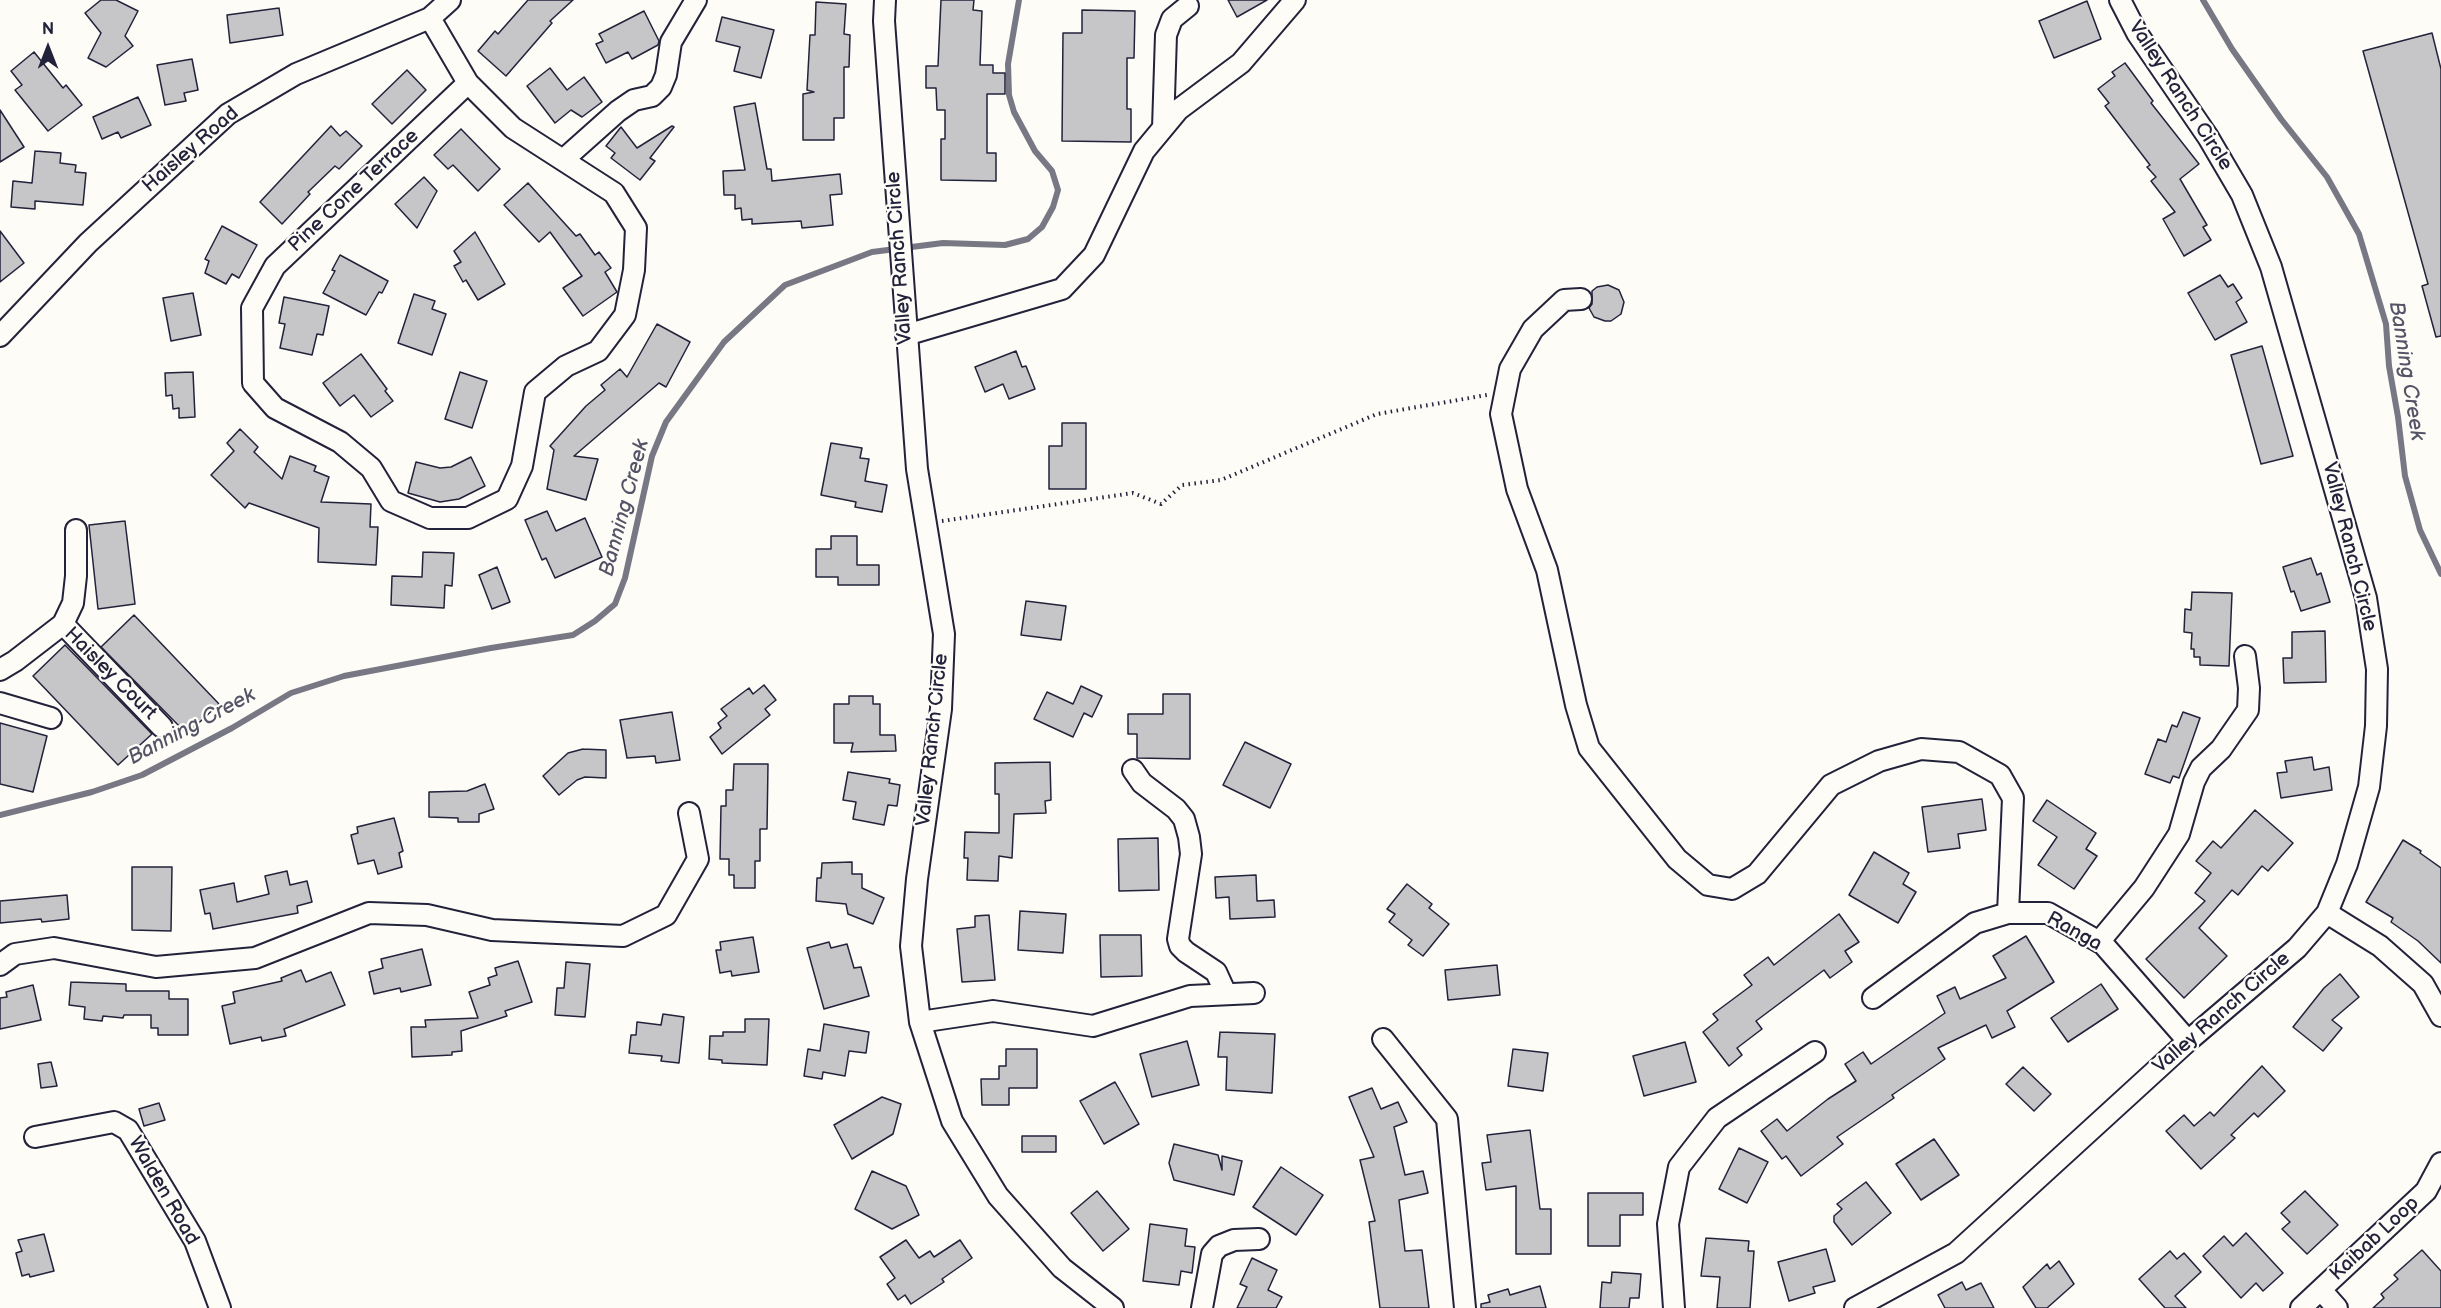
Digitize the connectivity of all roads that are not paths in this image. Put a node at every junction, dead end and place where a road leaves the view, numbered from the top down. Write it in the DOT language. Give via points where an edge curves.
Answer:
graph roads {
  1 [pos="450,0"];
  2 [pos="696,0"];
  3 [pos="885,0"];
  4 [pos="1295,0"];
  5 [pos="2120,0"];
  6 [pos="1188,6"];
  7 [pos="430,18"];
  8 [pos="468,83"];
  9 [pos="1163,128"];
  10 [pos="563,160"];
  11 [pos="1581,299"];
  12 [pos="906,334"];
  13 [pos="0,336"];
  14 [pos="76,530"];
  15 [pos="63,624"];
  16 [pos="2245,656"];
  17 [pos="0,670"];
  18 [pos="0,702"];
  19 [pos="51,718"];
  20 [pos="162,727"];
  21 [pos="1133,770"];
  22 [pos="689,813"];
  23 [pos="2008,913"];
  24 [pos="2327,913"];
  25 [pos="2100,942"];
  26 [pos="0,965"];
  27 [pos="1254,993"];
  28 [pos="1226,994"];
  29 [pos="1873,998"];
  30 [pos="2441,1016"];
  31 [pos="920,1022"];
  32 [pos="1383,1039"];
  33 [pos="2188,1041"];
  34 [pos="1815,1052"];
  35 [pos="35,1137"];
  36 [pos="2441,1163"];
  37 [pos="1258,1239"];
  38 [pos="2321,1290"];
  39 [pos="220,1308"];
  40 [pos="1113,1308"];
  41 [pos="1202,1308"];
  42 [pos="1465,1308"];
  43 [pos="1674,1308"];
  44 [pos="1855,1308"];
  45 [pos="2301,1308"];
  46 [pos="2337,1308"];
  1 -- 7 [label="street, Haisley Road"];
  2 -- 10 [label="street" via="671,42 661,87 652,96 634,100 618,111"];
  3 -- 12 [label="street, Valley Ranch Circle" via="884,33"];
  4 -- 9 [label="street" via="1241,63 1178,110"];
  5 -- 24 [label="street, Valley Ranch Circle" via="2137,33 2208,137 2242,195 2271,267 2366,598 2377,669 2369,787 2347,864"];
  6 -- 9 [label="street" via="1172,20 1166,35"];
  7 -- 8 [label="street"];
  7 -- 13 [label="street, Haisley Road" via="296,74 228,114 88,243"];
  8 -- 10 [label="street" via="513,128"];
  8 -- 10 [label="street, Pine Cone Terrace" via="275,266 252,308 253,383 275,408 340,442 371,468 391,501 430,518 468,518 507,499 522,466 535,392 566,366 598,351 625,315 634,270 636,228 614,193"];
  9 -- 12 [label="street" via="1144,150 1094,255 1062,289"];
  11 -- 23 [label="street" via="1564,300 1533,329 1510,369 1501,414 1517,489 1546,570 1589,748 1677,859 1708,885 1732,889 1757,874 1831,785 1880,761 1921,749 1959,752 2000,775 2013,798"];
  12 -- 31 [label="street, Valley Ranch Circle" via="917,469 944,634 941,710 910,946"];
  14 -- 15 [label="street" via="73,603"];
  15 -- 17 [label="street, Haisley Court"];
  15 -- 20 [label="street, Haisley Court"];
  16 -- 25 [label="street" via="2248,710 2221,749 2201,768 2179,834 2144,888"];
  18 -- 19 [label="street"];
  21 -- 28 [label="street" via="1142,783 1184,819 1191,854 1178,939 1186,952 1216,972"];
  22 -- 26 [label="street" via="698,859 666,915 622,936 492,930 427,915 369,913 255,958 156,967 54,948 15,954"];
  23 -- 25 [label="street, Ranga" via="2048,913"];
  23 -- 29 [label="street, Ranga" via="1975,923"];
  24 -- 30 [label="street" via="2380,946 2423,984"];
  24 -- 33 [label="street, Valley Ranch Circle" via="2297,948"];
  25 -- 33 [label="street, Ranga"];
  27 -- 28 [label="street"];
  28 -- 31 [label="street" via="1190,996 1094,1026 993,1011"];
  31 -- 40 [label="street, Valley Ranch Circle" via="952,1121 998,1196 1062,1268"];
  32 -- 42 [label="street" via="1447,1119"];
  33 -- 44 [label="street, Valley Ranch Circle" via="1956,1253"];
  34 -- 43 [label="street" via="1717,1118 1679,1167 1668,1224"];
  35 -- 39 [label="street, Walden Road" via="114,1122 128,1130 195,1241"];
  36 -- 38 [label="street, Kaibab Loop" via="2426,1191"];
  37 -- 41 [label="street" via="1234,1240 1212,1254"];
  38 -- 45 [label="street, Kaibab Loop"];
  38 -- 46 [label="street"];
}
